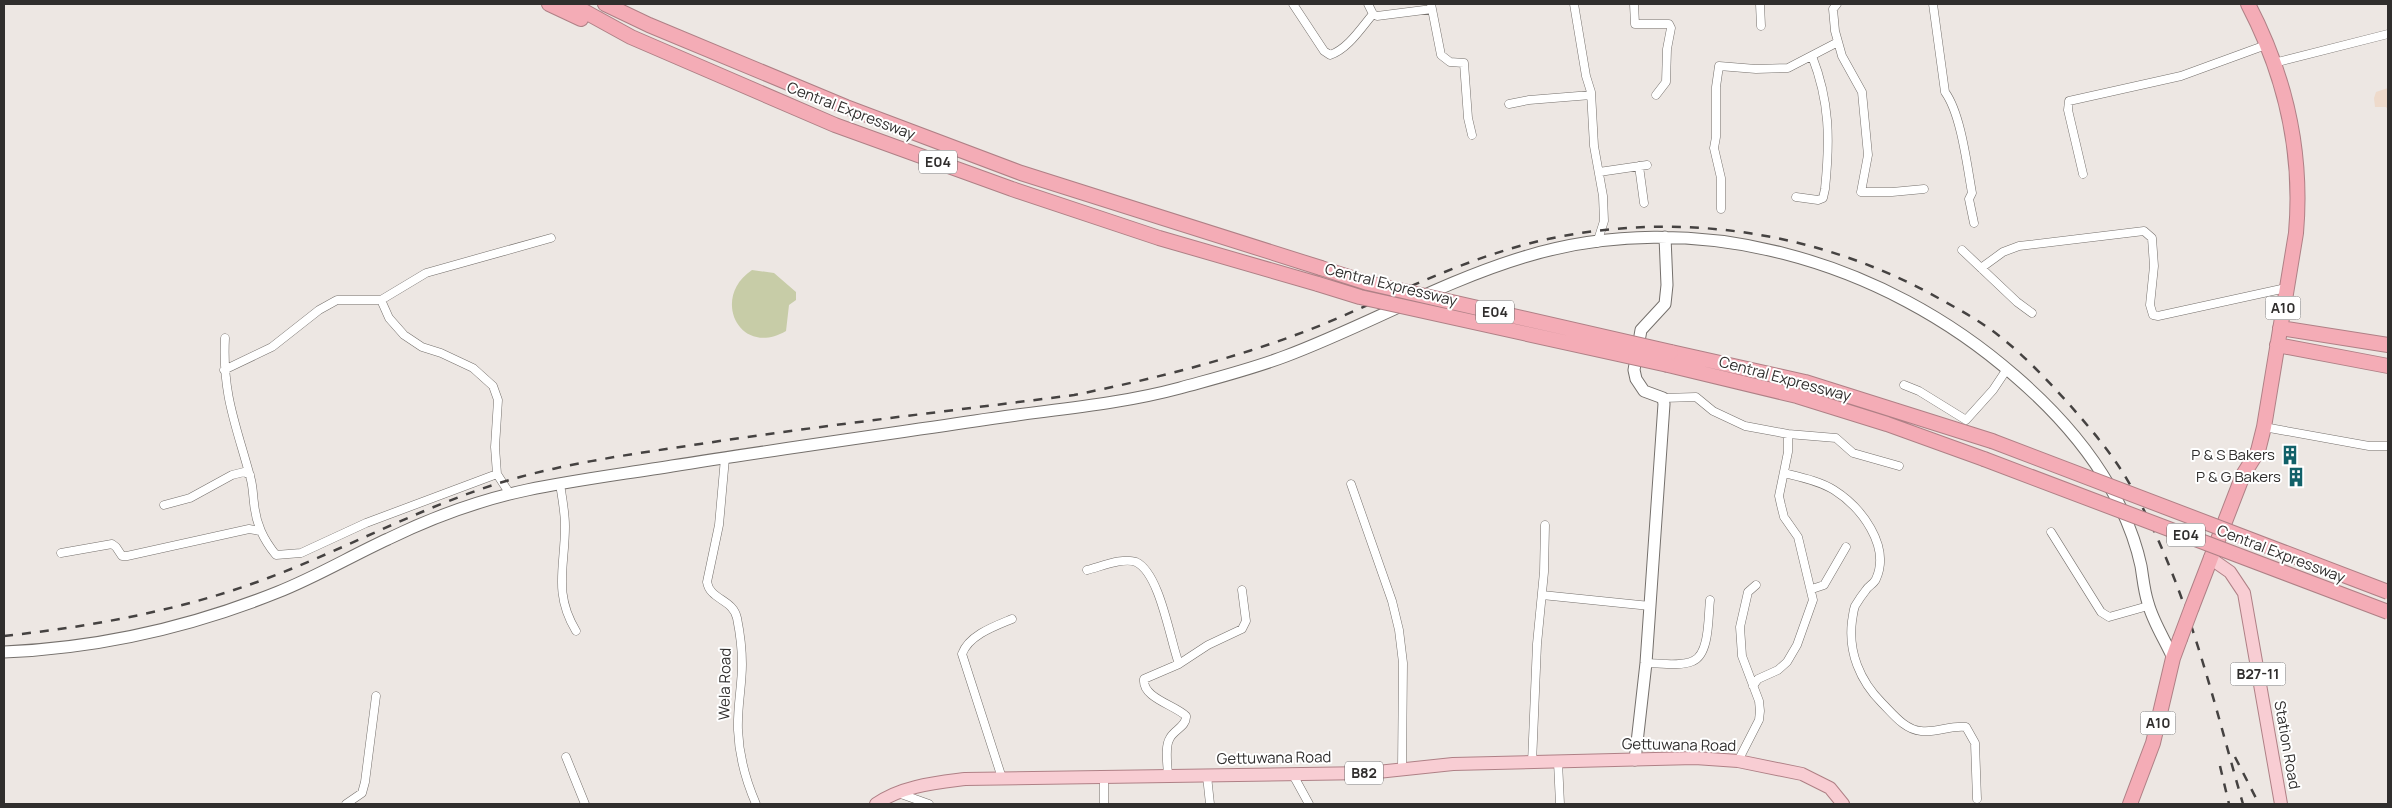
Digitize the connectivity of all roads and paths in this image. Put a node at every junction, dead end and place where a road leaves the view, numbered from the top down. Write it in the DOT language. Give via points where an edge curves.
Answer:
graph roads {
  1 [pos="550,4"];
  2 [pos="571,4"];
  3 [pos="605,4"];
  4 [pos="1293,4"];
  5 [pos="1368,4"];
  6 [pos="1574,4"];
  7 [pos="1634,4"];
  8 [pos="1760,4"];
  9 [pos="1838,4"];
  10 [pos="1933,4"];
  11 [pos="2248,4"];
  12 [pos="1432,6"];
  13 [pos="1373,14"];
  14 [pos="1761,26"];
  15 [pos="2388,34"];
  16 [pos="631,37"];
  17 [pos="1838,42"];
  18 [pos="2266,45"];
  19 [pos="1812,56"];
  20 [pos="2274,63"];
  21 [pos="1656,95"];
  22 [pos="1591,96"];
  23 [pos="1509,104"];
  24 [pos="1472,135"];
  25 [pos="1599,172"];
  26 [pos="2083,174"];
  27 [pos="1924,189"];
  28 [pos="1796,197"];
  29 [pos="1644,203"];
  30 [pos="1721,209"];
  31 [pos="1974,223"];
  32 [pos="1665,237"];
  33 [pos="551,238"];
  34 [pos="1597,243"];
  35 [pos="1962,250"];
  36 [pos="1981,268"];
  37 [pos="2286,288"];
  38 [pos="381,300"];
  39 [pos="2032,313"];
  40 [pos="2280,328"];
  41 [pos="225,338"];
  42 [pos="2278,345"];
  43 [pos="2388,345"];
  44 [pos="1670,359"];
  45 [pos="2388,366"];
  46 [pos="2007,369"];
  47 [pos="224,370"];
  48 [pos="1904,385"];
  49 [pos="1663,398"];
  50 [pos="2264,427"];
  51 [pos="1788,434"];
  52 [pos="2388,446"];
  53 [pos="725,458"];
  54 [pos="1899,466"];
  55 [pos="1784,472"];
  56 [pos="250,474"];
  57 [pos="497,474"];
  58 [pos="560,484"];
  59 [pos="1351,484"];
  60 [pos="510,494"];
  61 [pos="164,505"];
  62 [pos="1545,525"];
  63 [pos="260,531"];
  64 [pos="2051,532"];
  65 [pos="1846,547"];
  66 [pos="61,553"];
  67 [pos="2210,558"];
  68 [pos="1087,570"];
  69 [pos="1756,585"];
  70 [pos="1812,589"];
  71 [pos="1242,590"];
  72 [pos="2388,592"];
  73 [pos="1542,595"];
  74 [pos="1710,600"];
  75 [pos="1650,606"];
  76 [pos="2148,606"];
  77 [pos="2388,612"];
  78 [pos="1012,619"];
  79 [pos="576,631"];
  80 [pos="4,652"];
  81 [pos="2173,658"];
  82 [pos="1646,663"];
  83 [pos="1179,664"];
  84 [pos="1753,686"];
  85 [pos="376,696"];
  86 [pos="566,757"];
  87 [pos="1635,760"];
  88 [pos="1738,761"];
  89 [pos="1558,762"];
  90 [pos="1532,763"];
  91 [pos="1402,770"];
  92 [pos="1292,773"];
  93 [pos="1207,776"];
  94 [pos="1104,777"];
  95 [pos="1168,777"];
  96 [pos="1002,778"];
  97 [pos="896,792"];
  98 [pos="1977,799"];
  99 [pos="346,804"];
  100 [pos="585,804"];
  101 [pos="756,804"];
  102 [pos="876,804"];
  103 [pos="929,804"];
  104 [pos="1104,804"];
  105 [pos="1210,804"];
  106 [pos="1310,804"];
  107 [pos="1560,804"];
  108 [pos="1844,804"];
  109 [pos="2130,804"];
  110 [pos="2281,804"];
  1 -- 16 [label="highway" via="611,34"];
  2 -- 16 [label="highway, Central Expressway / E04"];
  3 -- 44 [label="highway, Central Expressway / E04, bridge" via="846,107 1021,173 1368,283"];
  4 -- 13 [label="street" via="1324,51 1330,55 1337,53"];
  5 -- 13 [label="street"];
  6 -- 22 [label="street"];
  7 -- 21 [label="street" via="1635,24 1669,24 1671,28 1666,82"];
  8 -- 14 [label="street"];
  9 -- 17 [label="street" via="1833,8"];
  10 -- 31 [label="street" via="1945,92 1951,100 1966,160"];
  11 -- 18 [label="highway, A10"];
  12 -- 13 [label="street" via="1401,14"];
  12 -- 24 [label="street" via="1441,55 1450,62 1464,63"];
  15 -- 20 [label="street"];
  16 -- 44 [label="highway, Central Expressway / E04, bridge" via="835,125 1159,238 1360,297"];
  17 -- 19 [label="street"];
  17 -- 27 [label="street" via="1848,70 1862,92 1868,155 1861,192"];
  18 -- 20 [label="highway, A10"];
  18 -- 26 [label="street" via="2181,76 2069,101 2068,110"];
  19 -- 28 [label="street" via="1828,118 1826,188 1823,198 1818,200"];
  19 -- 30 [label="street" via="1788,68 1719,66 1714,148 1721,178"];
  20 -- 37 [label="highway, A10" via="2288,109 2298,173 2296,233"];
  22 -- 23 [label="street"];
  22 -- 25 [label="street"];
  25 -- 29 [label="street" via="1643,166"];
  25 -- 34 [label="street" via="1604,221"];
  32 -- 34 [label="street"];
  32 -- 46 [label="street" via="1757,248 1810,260 1868,281 1956,330"];
  32 -- 49 [label="street" via="1665,304 1641,330 1634,370 1644,391"];
  33 -- 38 [label="street" via="426,273"];
  34 -- 53 [label="street" via="1558,248 1507,263 1289,355 1164,392 1095,406"];
  35 -- 36 [label="street"];
  36 -- 37 [label="street" via="2019,246 2144,231 2152,238 2154,266 2150,305 2153,315"];
  36 -- 39 [label="street"];
  37 -- 40 [label="highway, A10"];
  38 -- 47 [label="street" via="338,300 319,310 272,347"];
  38 -- 57 [label="street" via="404,335 422,347 441,352 473,368 493,386 498,400"];
  40 -- 42 [label="highway, A10"];
  40 -- 43 [label="highway"];
  41 -- 47 [label="street"];
  42 -- 45 [label="highway"];
  42 -- 50 [label="highway, A10"];
  44 -- 72 [label="highway, Central Expressway / E04, bridge" via="1805,382 1992,441"];
  44 -- 77 [label="highway, Central Expressway / E04, bridge" via="1887,424"];
  46 -- 48 [label="street" via="1966,420"];
  46 -- 76 [label="street" via="2061,421 2108,483 2122,508 2135,544"];
  47 -- 56 [label="street" via="234,425"];
  49 -- 51 [label="street" via="1696,397 1713,411 1745,426"];
  49 -- 75 [label="street" via="1662,460"];
  50 -- 52 [label="street" via="2369,446"];
  50 -- 67 [label="highway, A10" via="2258,451 2243,475"];
  51 -- 54 [label="street" via="1836,438 1853,452"];
  51 -- 55 [label="street"];
  53 -- 58 [label="street"];
  53 -- 101 [label="street, Wela Road" via="719,525 707,582 712,594 729,604 737,618 742,662 739,744 746,778"];
  55 -- 70 [label="street" via="1779,496 1782,512 1798,538"];
  55 -- 98 [label="street" via="1833,490 1865,519 1876,540 1880,557 1876,580 1854,608 1852,649 1860,673 1870,691 1906,726 1921,732 1958,726 1966,728 1975,743"];
  56 -- 61 [label="street" via="232,475 190,498"];
  56 -- 63 [label="street"];
  57 -- 60 [label="street"];
  57 -- 63 [label="street" via="381,516 302,553 276,555"];
  58 -- 60 [label="street"];
  58 -- 79 [label="street" via="565,523 560,582 568,617"];
  59 -- 91 [label="street" via="1399,630 1403,663"];
  60 -- 80 [label="street" via="405,531 282,591 192,622 81,646"];
  62 -- 73 [label="street"];
  63 -- 66 [label="street" via="249,529 127,556 122,556 112,544"];
  64 -- 76 [label="street" via="2101,612 2109,616"];
  65 -- 70 [label="street" via="1824,585"];
  67 -- 81 [label="highway, A10, bridge"];
  67 -- 110 [label="main road, Station Road / B27-11" via="2230,572 2244,593"];
  68 -- 83 [label="street" via="1126,561 1136,562 1142,567 1158,589"];
  69 -- 84 [label="street" via="1748,592 1740,627 1742,656"];
  70 -- 84 [label="street" via="1813,600 1797,645 1787,662"];
  71 -- 83 [label="street" via="1246,621 1242,629 1208,645"];
  73 -- 75 [label="street"];
  73 -- 90 [label="street"];
  74 -- 82 [label="street" via="1705,646 1700,656 1684,663"];
  75 -- 82 [label="street"];
  76 -- 81 [label="street"];
  78 -- 96 [label="street" via="978,635 962,654"];
  81 -- 109 [label="highway, A10" via="2153,743"];
  82 -- 87 [label="street"];
  83 -- 95 [label="street" via="1144,679 1152,694 1186,716 1168,742"];
  84 -- 88 [label="street" via="1760,711"];
  85 -- 99 [label="street" via="362,793"];
  86 -- 100 [label="street"];
  87 -- 88 [label="main road, Gettuwana Road / B82" via="1695,758"];
  87 -- 89 [label="main road, Gettuwana Road / B82"];
  88 -- 108 [label="main road, Gettuwana Road / B82" via="1815,779 1830,788"];
  89 -- 90 [label="main road, Gettuwana Road / B82"];
  89 -- 107 [label="street"];
  90 -- 91 [label="main road, Gettuwana Road / B82" via="1453,764"];
  91 -- 92 [label="main road, Gettuwana Road / B82"];
  92 -- 93 [label="main road, Gettuwana Road / B82"];
  92 -- 106 [label="street"];
  93 -- 95 [label="main road, Gettuwana Road / B82"];
  93 -- 105 [label="street"];
  94 -- 95 [label="main road, Gettuwana Road / B82"];
  94 -- 96 [label="main road, Gettuwana Road / B82"];
  94 -- 104 [label="street"];
  96 -- 97 [label="main road, Gettuwana Road / B82" via="939,782"];
  97 -- 102 [label="main road, Gettuwana Road / B82"];
  97 -- 103 [label="street"];
}
